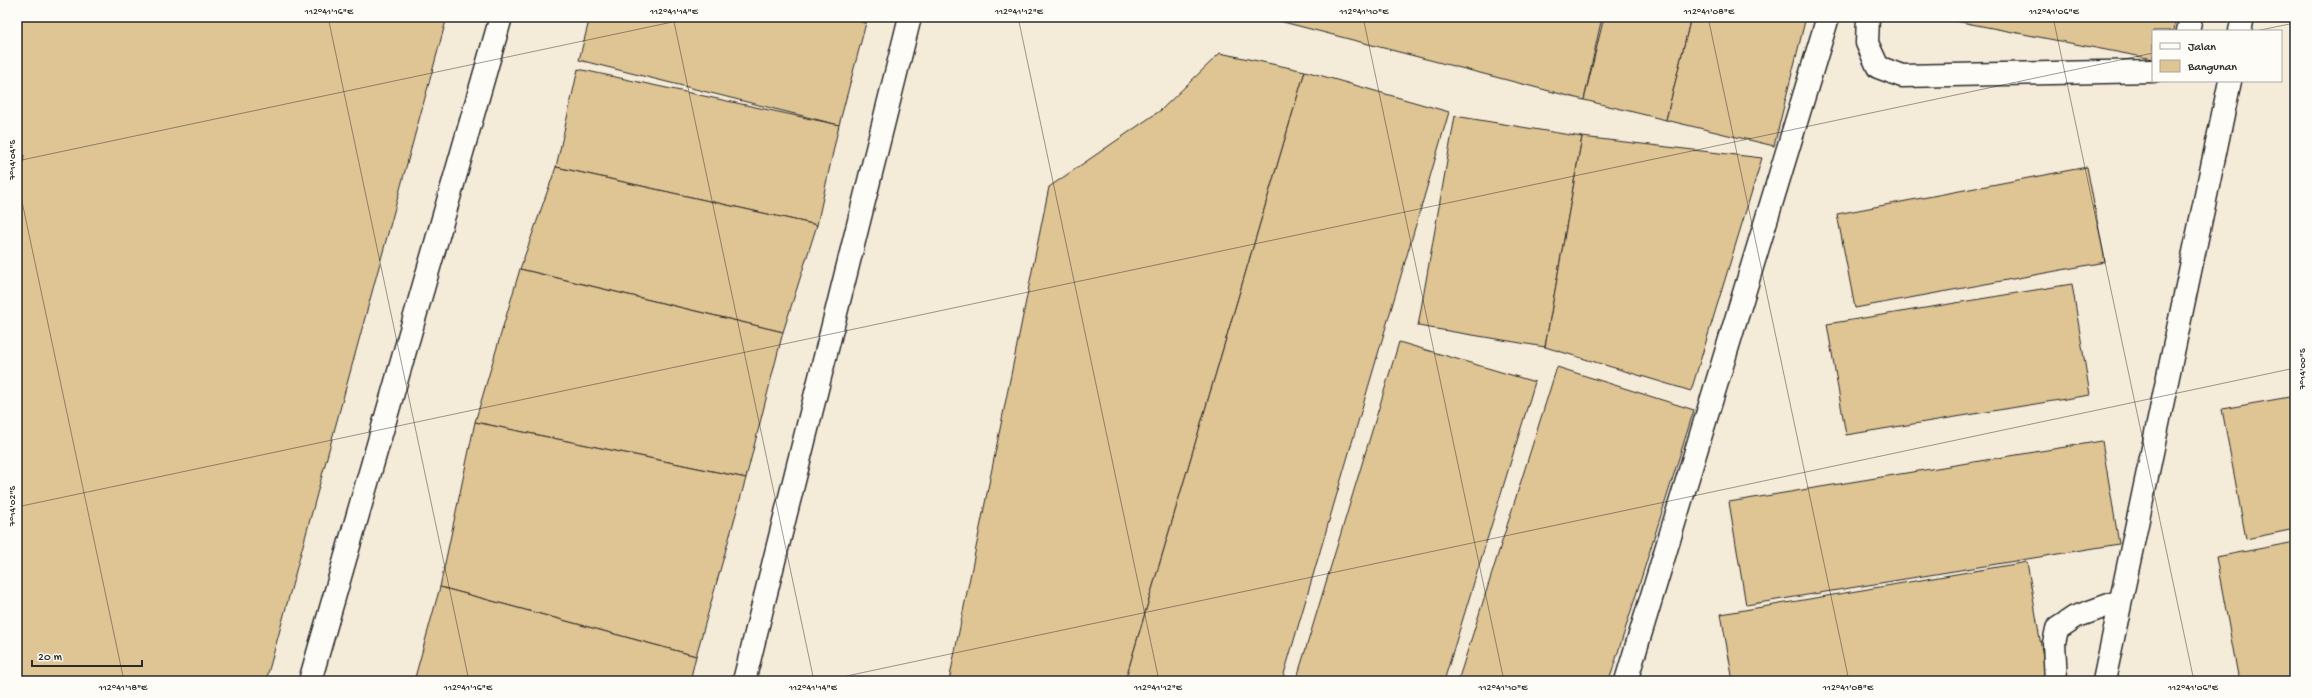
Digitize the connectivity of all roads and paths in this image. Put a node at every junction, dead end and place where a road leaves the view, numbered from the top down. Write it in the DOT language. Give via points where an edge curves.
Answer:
graph roads {
  1 [pos="501,17"];
  2 [pos="910,17"];
  3 [pos="1828,17"];
  4 [pos="1868,17"];
  5 [pos="2191,17"];
  6 [pos="2243,17"];
  7 [pos="2188,30"];
  8 [pos="2240,30"];
  9 [pos="2152,71"];
  10 [pos="2230,82"];
  11 [pos="2120,601"];
  12 [pos="310,681"];
  13 [pos="744,681"];
  14 [pos="1626,681"];
  15 [pos="2056,681"];
  16 [pos="2104,681"];
  1 -- 12 [label="lane"];
  2 -- 13 [label="lane"];
  3 -- 14 [label="lane"];
  4 -- 9 [label="lane" via="1867,43 1878,67 1902,76"];
  5 -- 7 [label="lane"];
  6 -- 8 [label="lane"];
  10 -- 11 [label="lane"];
  11 -- 15 [label="lane" via="2075,617 2057,629 2054,643"];
  11 -- 16 [label="lane"];
}
